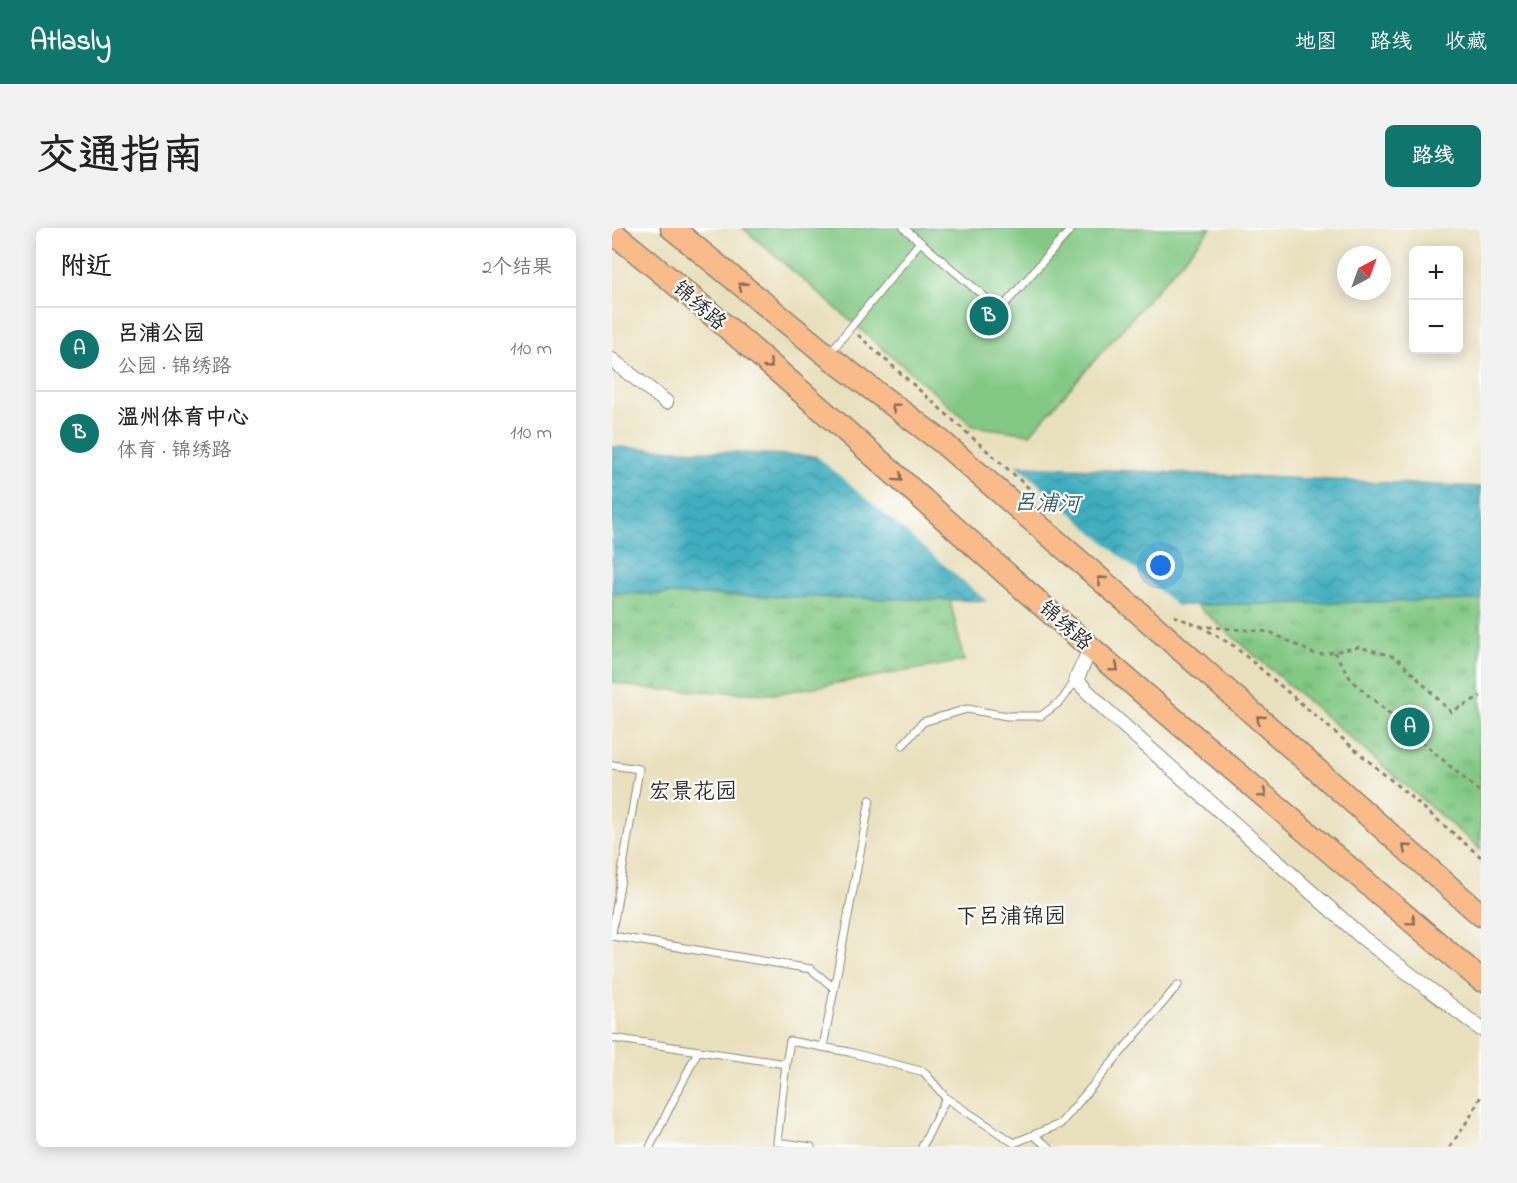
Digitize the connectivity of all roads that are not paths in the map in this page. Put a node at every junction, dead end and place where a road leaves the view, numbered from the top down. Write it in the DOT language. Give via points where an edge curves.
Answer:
graph roads {
  1 [pos="672,228"];
  2 [pos="904,228"];
  3 [pos="1072,228"];
  4 [pos="612,231"];
  5 [pos="920,242"];
  6 [pos="828,356"];
  7 [pos="612,360"];
  8 [pos="666,402"];
  9 [pos="1091,647"];
  10 [pos="1076,680"];
  11 [pos="903,745"];
  12 [pos="612,765"];
  13 [pos="870,800"];
  14 [pos="1481,915"];
  15 [pos="612,934"];
  16 [pos="1481,980"];
  17 [pos="1178,985"];
  18 [pos="834,988"];
  19 [pos="1481,1029"];
  20 [pos="612,1038"];
  21 [pos="823,1047"];
  22 [pos="698,1051"];
  23 [pos="786,1064"];
  24 [pos="946,1098"];
  25 [pos="1033,1136"];
  26 [pos="650,1147"];
  27 [pos="811,1147"];
  28 [pos="922,1147"];
  29 [pos="1049,1147"];
  6 -- 1 [label="main road, 锦绣路, one-way"];
  2 -- 5 [label="lane"];
  3 -- 5 [label="lane" via="999,310"];
  4 -- 9 [label="main road, 锦绣路, one-way"];
  5 -- 6 [label="lane"];
  14 -- 6 [label="main road, 锦绣路, one-way" via="942,442"];
  7 -- 8 [label="street"];
  9 -- 10 [label="street"];
  9 -- 16 [label="main road, 锦绣路, one-way"];
  10 -- 11 [label="lane" via="1062,700 1041,716 1007,716 966,709 923,722"];
  10 -- 19 [label="street" via="1363,938"];
  12 -- 15 [label="lane" via="639,769"];
  13 -- 18 [label="lane"];
  15 -- 18 [label="lane" via="811,969"];
  17 -- 25 [label="lane" via="1060,1124"];
  18 -- 21 [label="lane"];
  20 -- 22 [label="lane"];
  21 -- 23 [label="lane" via="790,1041"];
  21 -- 24 [label="lane" via="924,1072"];
  22 -- 23 [label="lane"];
  22 -- 26 [label="lane"];
  23 -- 27 [label="lane" via="777,1142"];
  24 -- 25 [label="lane" via="1014,1143"];
  24 -- 28 [label="lane"];
  25 -- 29 [label="lane"];
}
